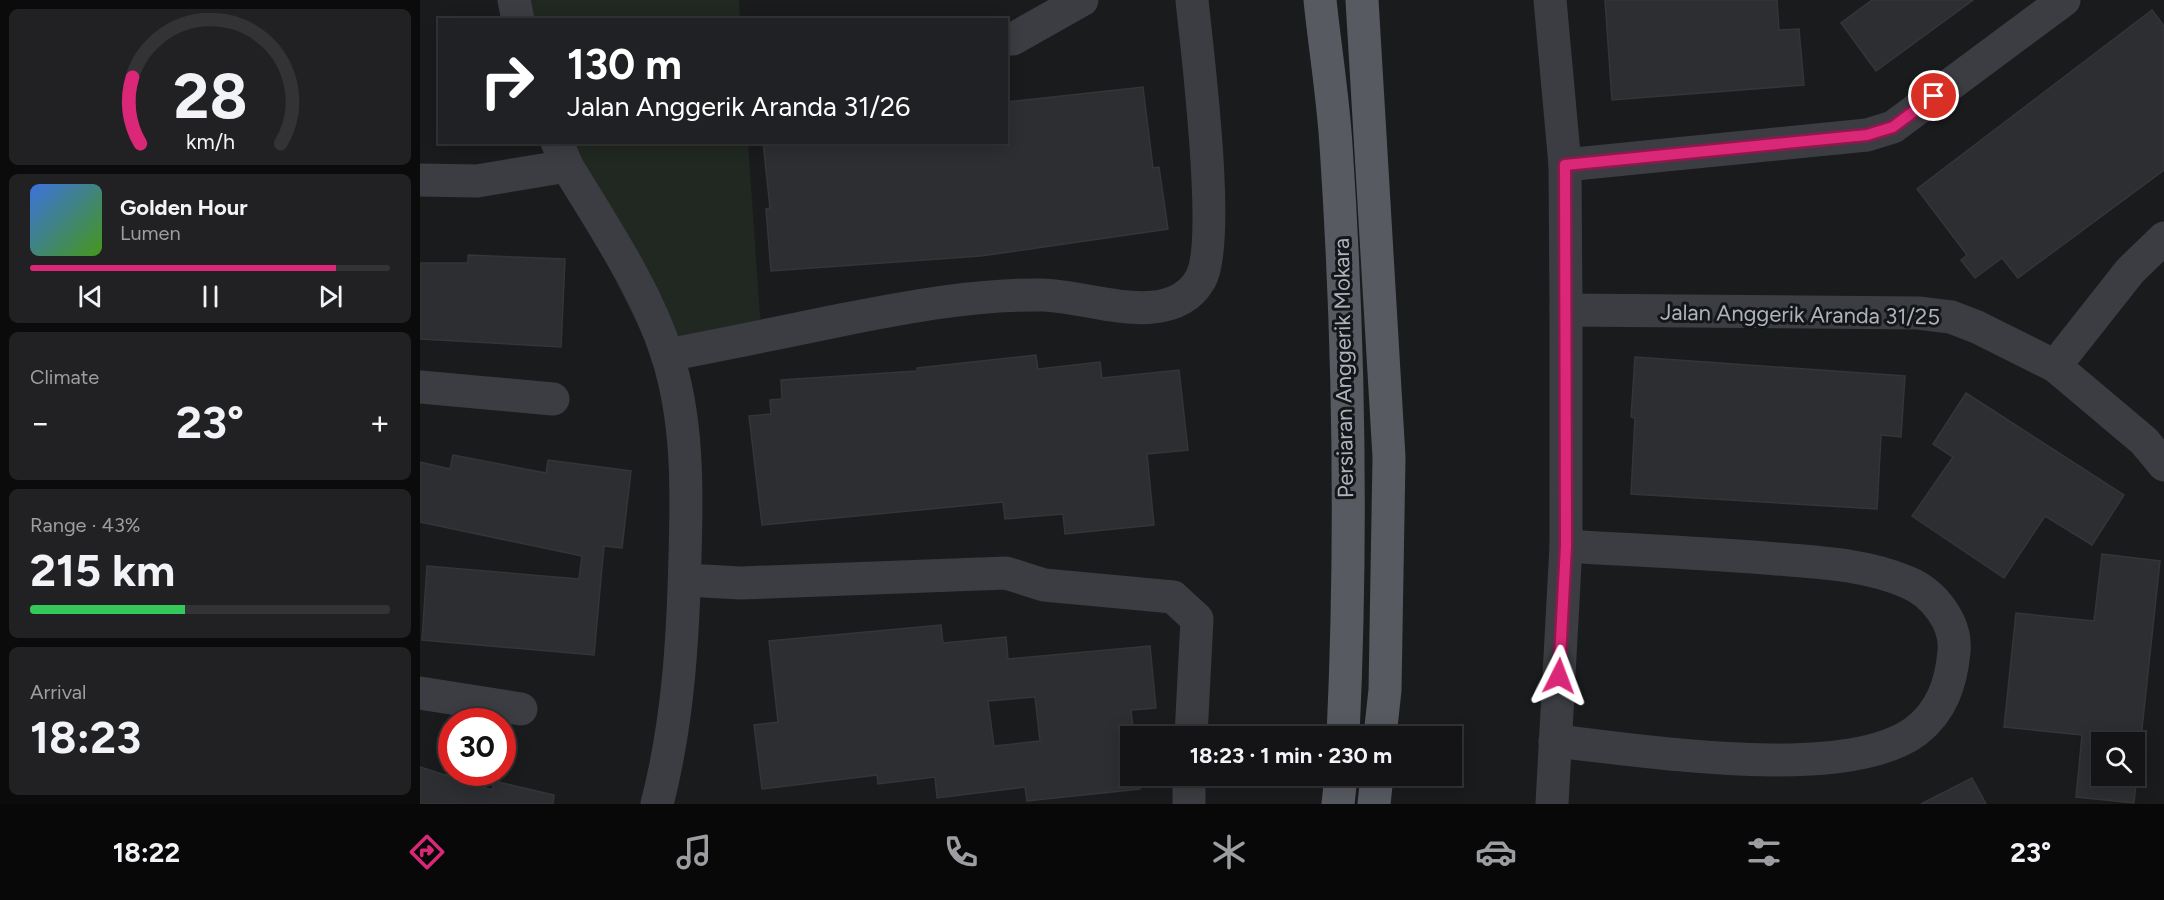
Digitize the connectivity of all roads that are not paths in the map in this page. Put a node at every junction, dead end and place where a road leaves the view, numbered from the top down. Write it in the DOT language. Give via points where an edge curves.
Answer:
graph roads {
  1 [pos="514,0"];
  2 [pos="1082,0"];
  3 [pos="1192,0"];
  4 [pos="1320,0"];
  5 [pos="1362,0"];
  6 [pos="1550,0"];
  7 [pos="2064,0"];
  8 [pos="518,18"];
  9 [pos="1008,39"];
  10 [pos="562,154"];
  11 [pos="1565,165"];
  12 [pos="420,180"];
  13 [pos="2164,238"];
  14 [pos="1566,310"];
  15 [pos="667,355"];
  16 [pos="2055,366"];
  17 [pos="420,387"];
  18 [pos="553,399"];
  19 [pos="2164,465"];
  20 [pos="1566,546"];
  21 [pos="685,580"];
  22 [pos="420,693"];
  23 [pos="521,709"];
  24 [pos="1192,726"];
  25 [pos="1343,726"];
  26 [pos="1381,726"];
  27 [pos="1555,741"];
  28 [pos="1189,786"];
  29 [pos="1340,786"];
  30 [pos="1376,786"];
  31 [pos="657,804"];
  32 [pos="1189,804"];
  33 [pos="1338,804"];
  34 [pos="1374,804"];
  35 [pos="1552,804"];
  1 -- 8 [label="street"];
  2 -- 9 [label="street"];
  3 -- 15 [label="street" via="1208,204 1207,258 1201,279 1189,294 1173,304 1153,308 1045,295 916,306"];
  4 -- 25 [label="main road, Persiaran Anggerik Mokara" via="1336,142 1341,256 1347,462"];
  5 -- 26 [label="main road, Persiaran Anggerik Mokara" via="1389,457"];
  6 -- 11 [label="street"];
  7 -- 11 [label="street" via="1893,127 1867,135"];
  10 -- 12 [label="street" via="477,182"];
  10 -- 15 [label="street" via="649,308"];
  11 -- 14 [label="street"];
  13 -- 16 [label="street" via="2130,271"];
  14 -- 16 [label="street, Jalan Anggerik Aranda 31/25" via="1950,317"];
  14 -- 20 [label="street"];
  15 -- 21 [label="street" via="685,447"];
  16 -- 19 [label="street, Jalan Anggerik Aranda 31/25" via="2144,441"];
  17 -- 18 [label="street"];
  20 -- 27 [label="street"];
  20 -- 27 [label="street" via="1812,562 1880,572 1910,582 1937,602 1956,638 1951,677 1940,706 1916,731 1876,751 1802,761"];
  21 -- 24 [label="street" via="741,582 1006,573 1044,585 1173,597 1197,619"];
  21 -- 31 [label="street" via="677,699"];
  22 -- 23 [label="street"];
  27 -- 35 [label="street"];
  28 -- 32 [label="street"];
  29 -- 33 [label="main road"];
  30 -- 34 [label="main road"];
}
